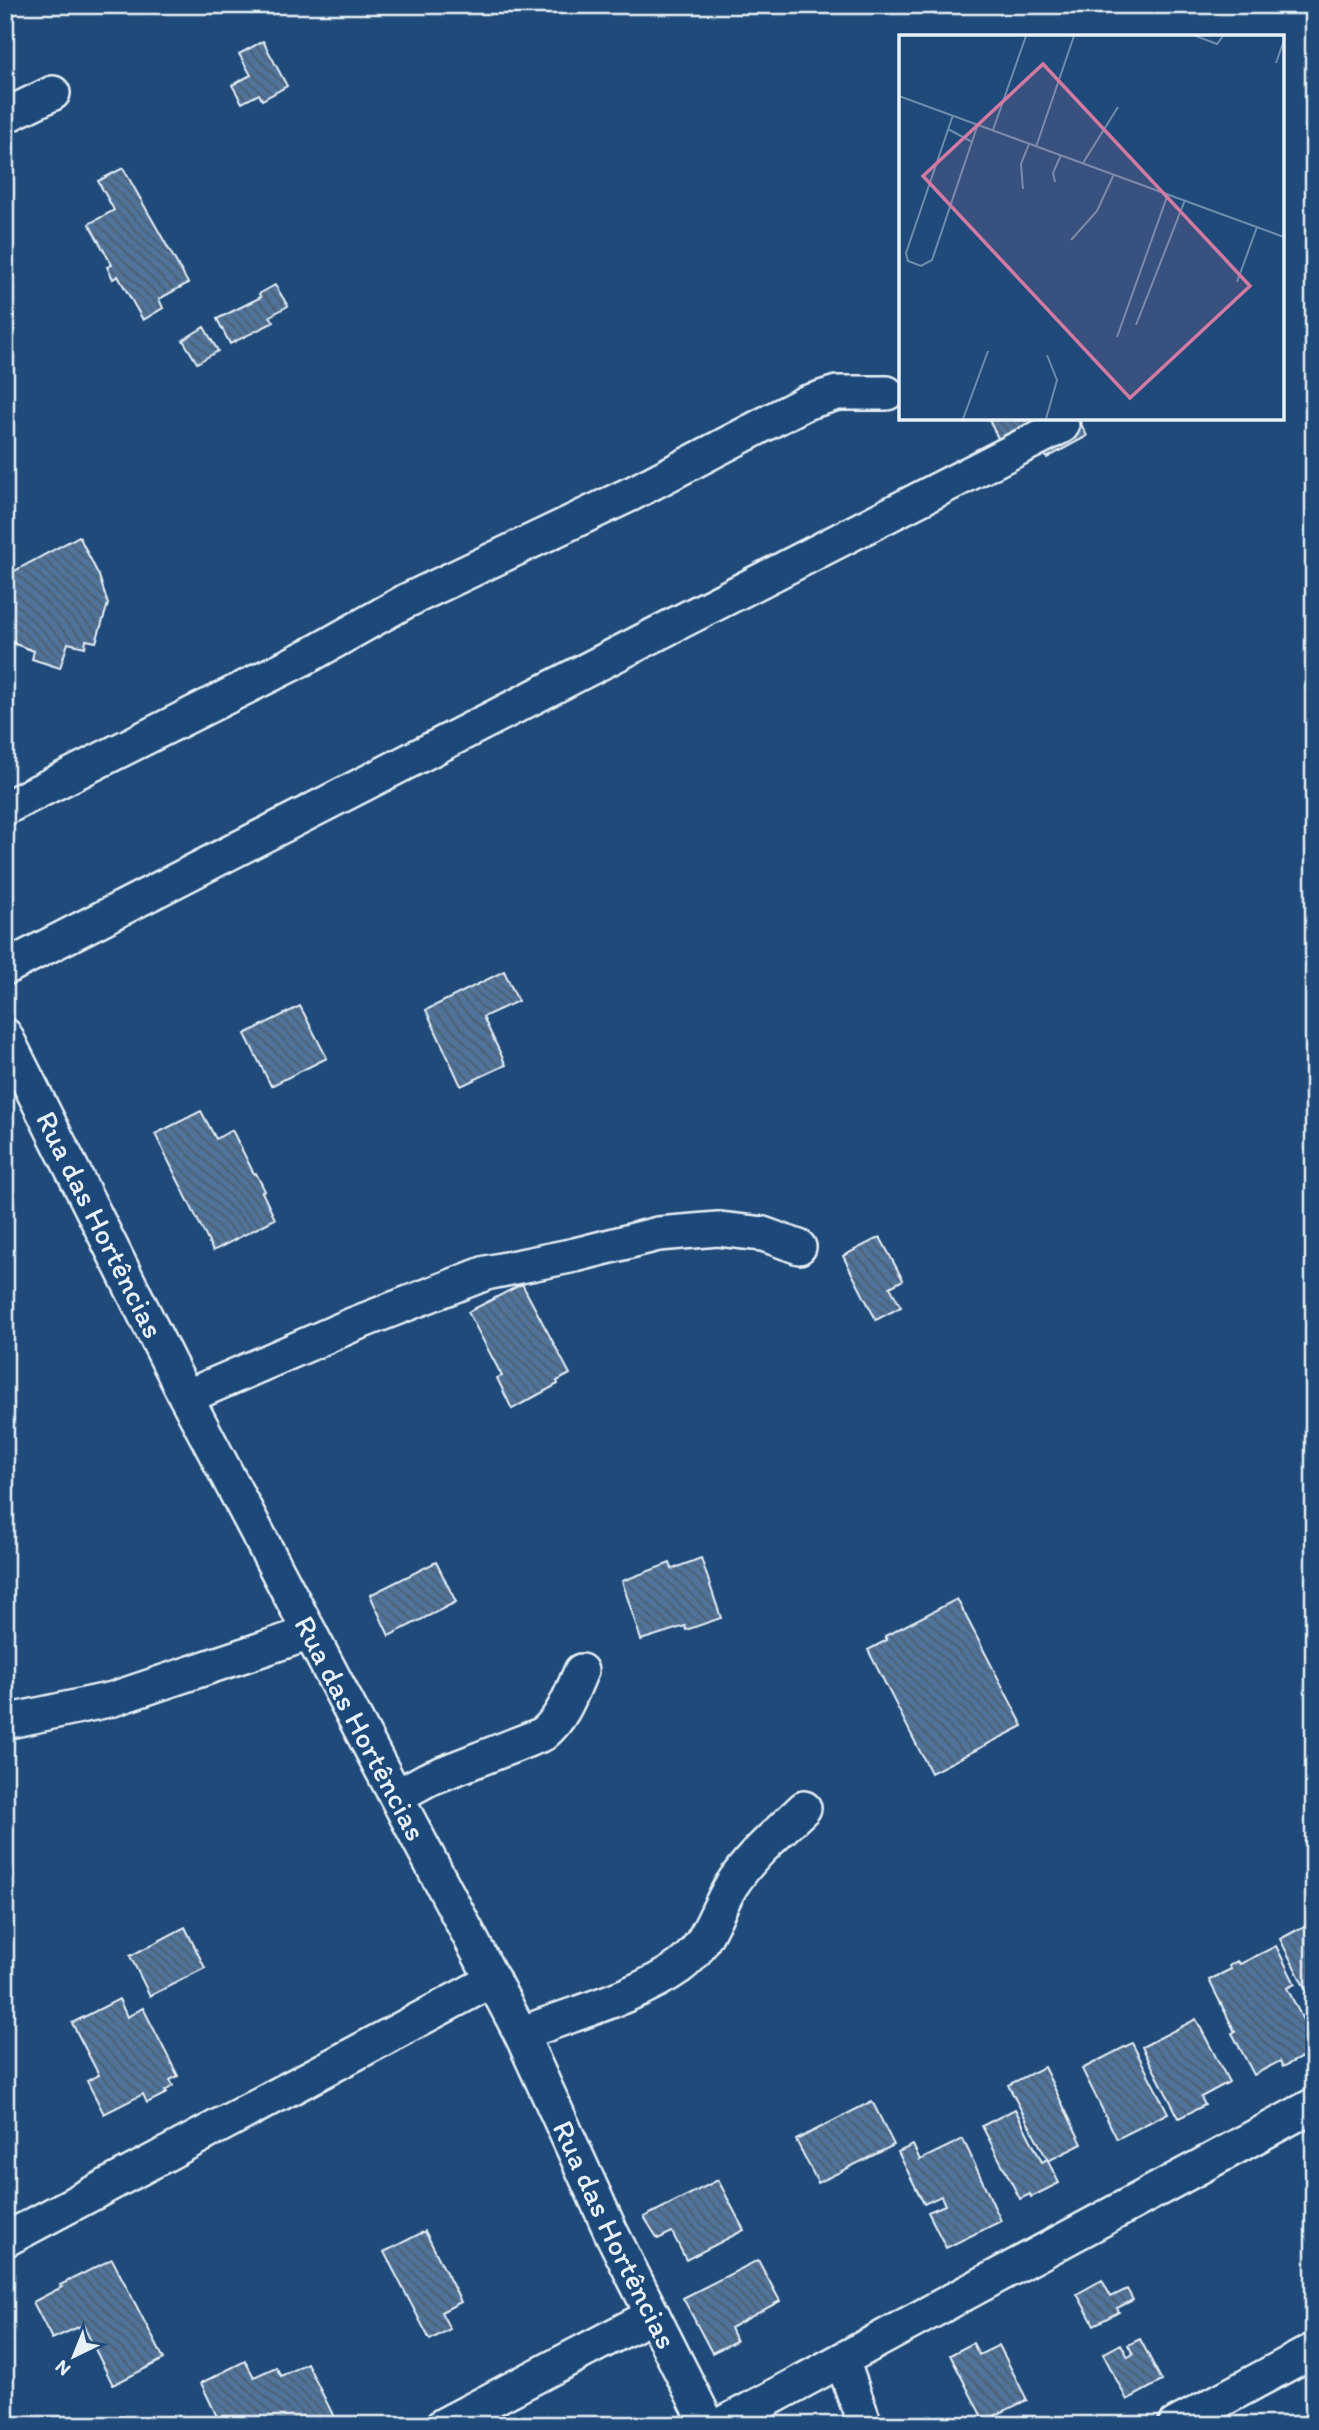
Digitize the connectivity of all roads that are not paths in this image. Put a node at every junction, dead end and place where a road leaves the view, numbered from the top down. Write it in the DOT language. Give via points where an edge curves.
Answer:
graph roads {
  1 [pos="53,93"];
  2 [pos="5,116"];
  3 [pos="887,393"];
  4 [pos="1062,426"];
  5 [pos="5,808"];
  6 [pos="5,968"];
  7 [pos="5,1035"];
  8 [pos="799,1247"];
  9 [pos="186,1397"];
  10 [pos="310,1633"];
  11 [pos="581,1671"];
  12 [pos="5,1722"];
  13 [pos="397,1796"];
  14 [pos="804,1808"];
  15 [pos="493,1980"];
  16 [pos="521,2034"];
  17 [pos="1314,2105"];
  18 [pos="5,2241"];
  19 [pos="653,2315"];
  20 [pos="1314,2350"];
  21 [pos="842,2360"];
  22 [pos="443,2425"];
  23 [pos="708,2425"];
  24 [pos="721,2425"];
  25 [pos="864,2425"];
  26 [pos="1175,2425"];
  1 -- 2 [label="street"];
  3 -- 5 [label="street" via="837,393 805,403"];
  4 -- 6 [label="street"];
  7 -- 9 [label="street, Rua das Hortências"];
  8 -- 9 [label="street" via="763,1234 706,1230 658,1234 486,1273"];
  9 -- 10 [label="street, Rua das Hortências"];
  10 -- 12 [label="street" via="113,1699"];
  10 -- 13 [label="street, Rua das Hortências"];
  11 -- 13 [label="street" via="562,1713 543,1734 428,1779"];
  13 -- 15 [label="street, Rua das Hortências"];
  14 -- 16 [label="street" via="753,1857 730,1888 697,1950 680,1966 628,1993"];
  15 -- 16 [label="street, Rua das Hortências"];
  15 -- 18 [label="street"];
  16 -- 19 [label="street, Rua das Hortências"];
  17 -- 21 [label="street"];
  19 -- 22 [label="street"];
  19 -- 23 [label="street, Rua das Hortências"];
  20 -- 26 [label="street"];
  21 -- 24 [label="street"];
  21 -- 25 [label="street"];
}
